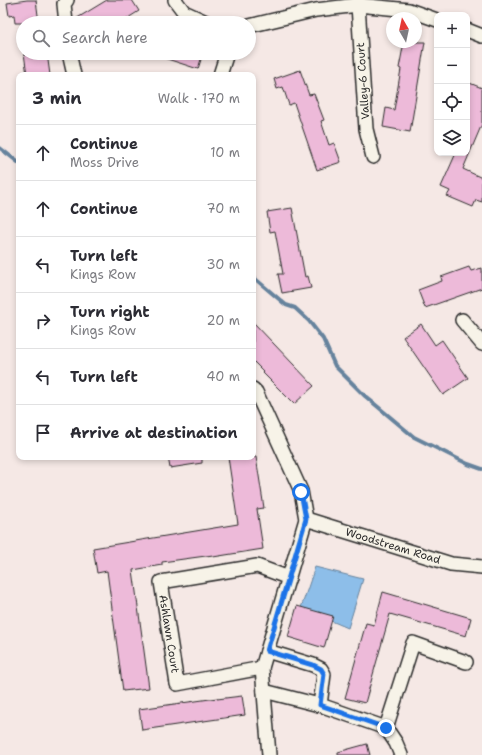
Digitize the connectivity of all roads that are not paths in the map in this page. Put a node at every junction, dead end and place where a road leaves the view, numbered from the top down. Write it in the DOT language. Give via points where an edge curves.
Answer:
graph roads {
  1 [pos="67,0"];
  2 [pos="175,0"];
  3 [pos="315,5"];
  4 [pos="358,5"];
  5 [pos="410,5"];
  6 [pos="65,16"];
  7 [pos="193,16"];
  8 [pos="434,18"];
  9 [pos="256,24"];
  10 [pos="470,31"];
  11 [pos="482,36"];
  12 [pos="71,60"];
  13 [pos="225,60"];
  14 [pos="73,72"];
  15 [pos="221,72"];
  16 [pos="373,157"];
  17 [pos="462,320"];
  18 [pos="482,344"];
  19 [pos="256,392"];
  20 [pos="306,519"];
  21 [pos="482,567"];
  22 [pos="289,578"];
  23 [pos="267,651"];
  24 [pos="466,662"];
  25 [pos="262,668"];
  26 [pos="264,691"];
  27 [pos="320,705"];
  28 [pos="386,728"];
  29 [pos="269,755"];
  30 [pos="401,755"];
  1 -- 6 [label="street" via="64,4"];
  2 -- 7 [label="street" via="184,12"];
  3 -- 4 [label="street"];
  3 -- 9 [label="street"];
  4 -- 5 [label="street"];
  4 -- 16 [label="street, Valley-6 Court" via="366,129"];
  5 -- 8 [label="street"];
  10 -- 11 [label="street"];
  12 -- 14 [label="street"];
  13 -- 15 [label="street"];
  17 -- 18 [label="street"];
  19 -- 20 [label="street" via="301,492"];
  20 -- 21 [label="street, Woodstream Road" via="451,564"];
  20 -- 22 [label="street"];
  22 -- 23 [label="street"];
  22 -- 25 [label="street, Ashlawn Court" via="257,566 161,582 177,684"];
  23 -- 25 [label="street"];
  23 -- 27 [label="street" via="321,669 324,674"];
  24 -- 28 [label="street" via="413,644"];
  25 -- 26 [label="street"];
  26 -- 27 [label="street"];
  26 -- 29 [label="street"];
  27 -- 28 [label="street"];
  28 -- 30 [label="street"];
}
